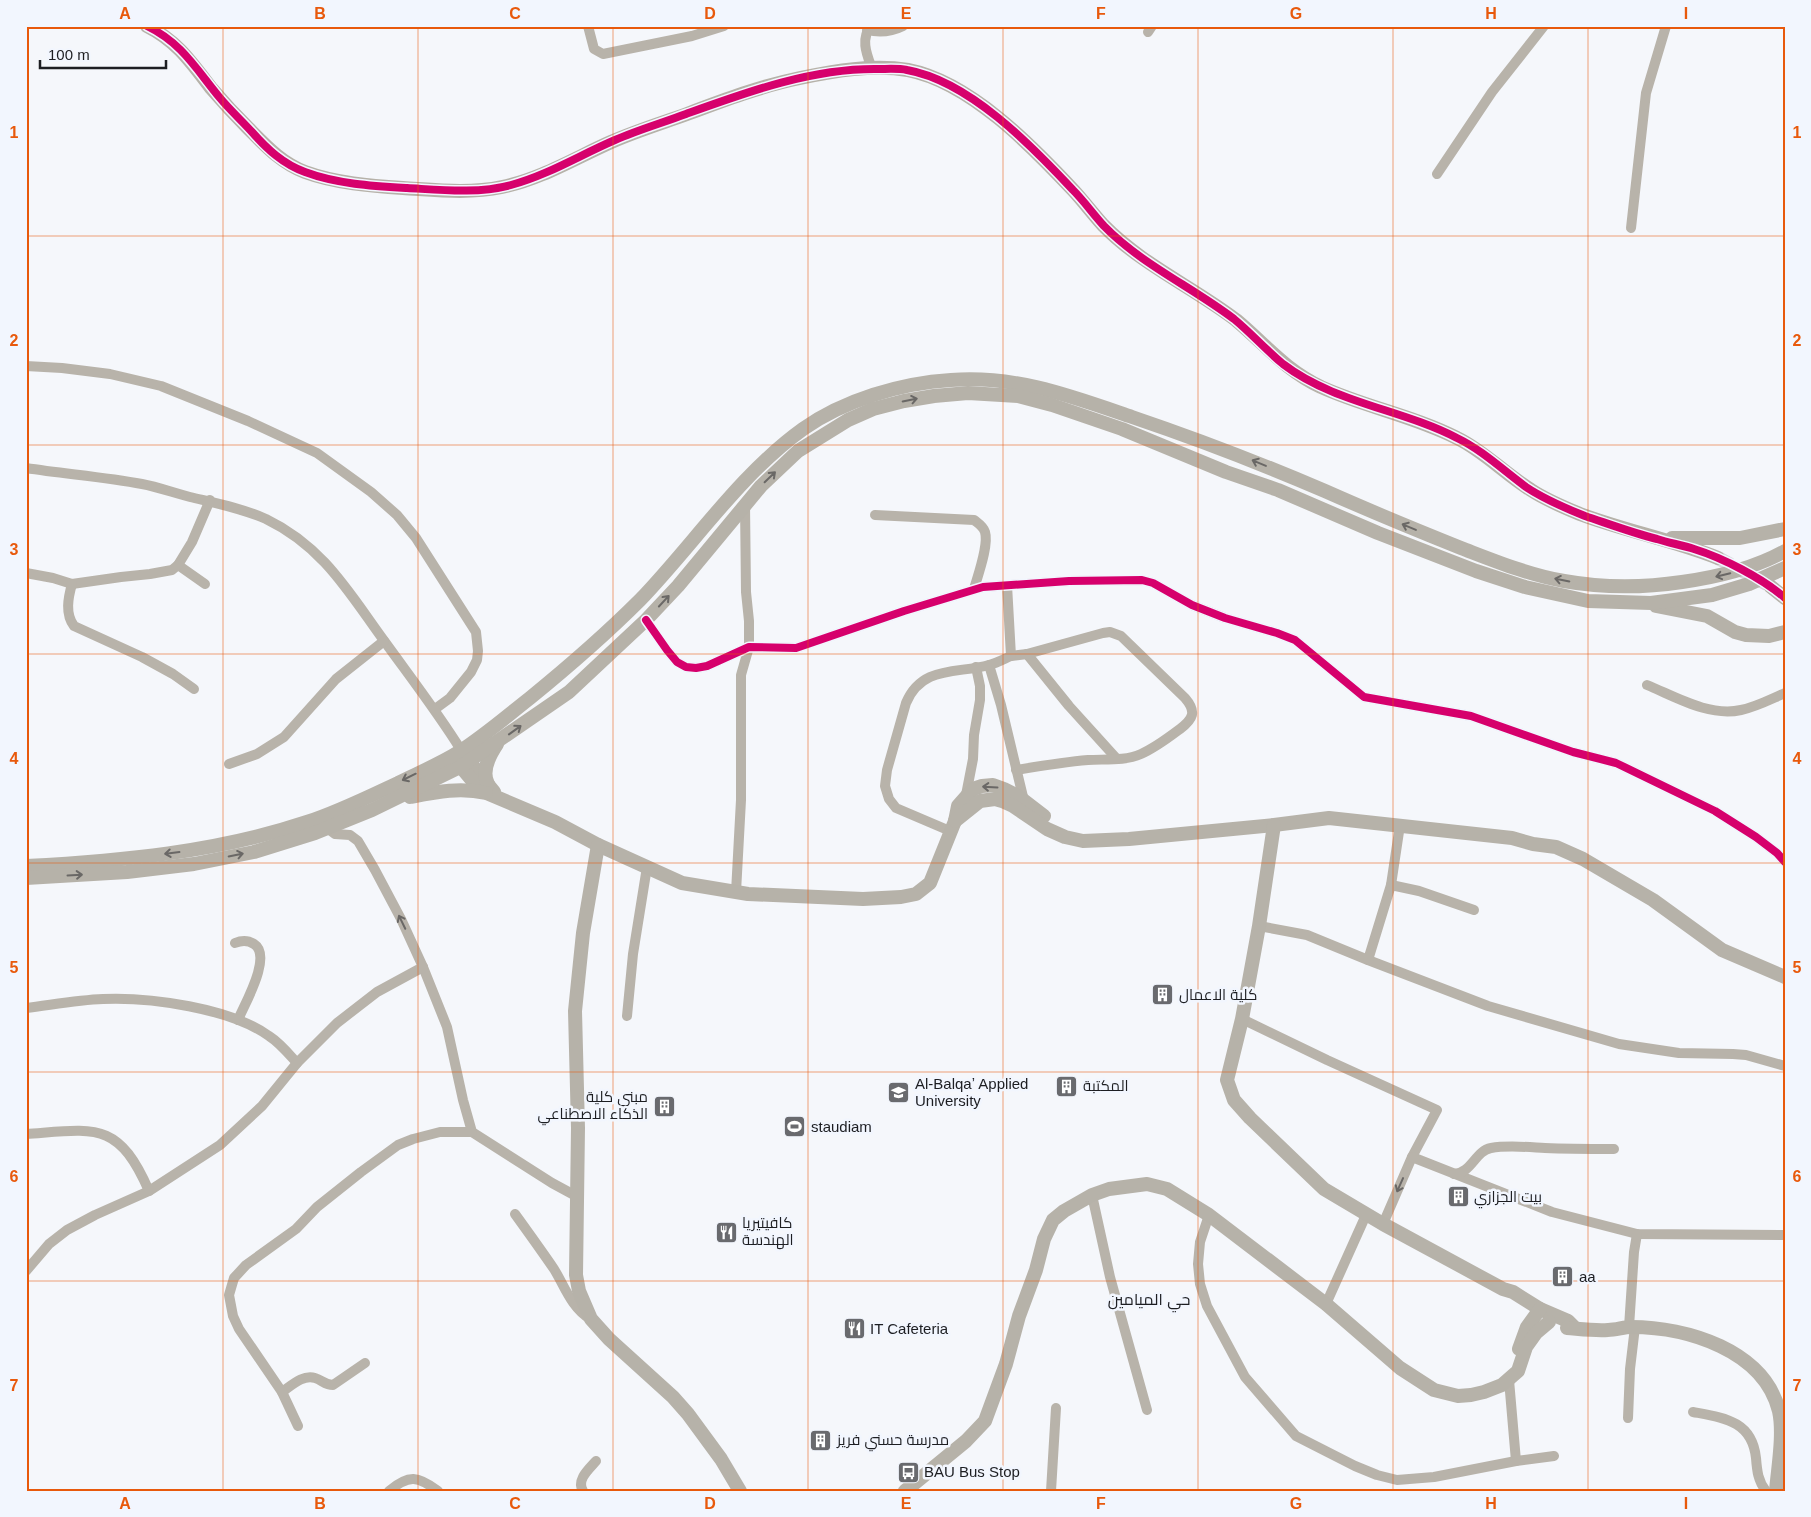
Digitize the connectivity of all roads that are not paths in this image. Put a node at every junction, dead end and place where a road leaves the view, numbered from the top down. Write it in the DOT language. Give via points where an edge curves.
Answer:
graph roads {
  1 [pos="146,26"];
  2 [pos="588,26"];
  3 [pos="724,26"];
  4 [pos="903,26"];
  5 [pos="1544,26"];
  6 [pos="1666,26"];
  7 [pos="869,28"];
  8 [pos="872,69"];
  9 [pos="1437,174"];
  10 [pos="1631,228"];
  11 [pos="26,366"];
  12 [pos="26,468"];
  13 [pos="1284,474"];
  14 [pos="1278,490"];
  15 [pos="210,500"];
  16 [pos="745,504"];
  17 [pos="875,515"];
  18 [pos="1785,529"];
  19 [pos="1656,539"];
  20 [pos="1785,552"];
  21 [pos="1718,558"];
  22 [pos="178,565"];
  23 [pos="1785,568"];
  24 [pos="26,573"];
  25 [pos="72,584"];
  26 [pos="205,584"];
  27 [pos="1008,585"];
  28 [pos="1770,586"];
  29 [pos="974,589"];
  30 [pos="1712,595"];
  31 [pos="1785,598"];
  32 [pos="1651,603"];
  33 [pos="646,620"];
  34 [pos="1716,620"];
  35 [pos="1785,632"];
  36 [pos="384,641"];
  37 [pos="749,647"];
  38 [pos="1027,654"];
  39 [pos="1011,656"];
  40 [pos="989,665"];
  41 [pos="976,666"];
  42 [pos="1648,685"];
  43 [pos="194,689"];
  44 [pos="1785,693"];
  45 [pos="435,709"];
  46 [pos="497,743"];
  47 [pos="461,759"];
  48 [pos="1117,759"];
  49 [pos="229,764"];
  50 [pos="1016,770"];
  51 [pos="489,790"];
  52 [pos="966,795"];
  53 [pos="390,801"];
  54 [pos="1024,801"];
  55 [pos="1274,825"];
  56 [pos="1400,825"];
  57 [pos="952,826"];
  58 [pos="327,828"];
  59 [pos="1094,840"];
  60 [pos="598,845"];
  61 [pos="1785,862"];
  62 [pos="26,866"];
  63 [pos="647,867"];
  64 [pos="26,878"];
  65 [pos="1391,885"];
  66 [pos="736,892"];
  67 [pos="1474,910"];
  68 [pos="1259,926"];
  69 [pos="235,943"];
  70 [pos="1368,960"];
  71 [pos="423,967"];
  72 [pos="1785,977"];
  73 [pos="26,1008"];
  74 [pos="628,1016"];
  75 [pos="1242,1019"];
  76 [pos="238,1020"];
  77 [pos="297,1063"];
  78 [pos="1785,1066"];
  79 [pos="472,1132"];
  80 [pos="26,1134"];
  81 [pos="1614,1150"];
  82 [pos="1412,1157"];
  83 [pos="1453,1174"];
  84 [pos="149,1191"];
  85 [pos="1092,1195"];
  86 [pos="576,1196"];
  87 [pos="515,1214"];
  88 [pos="1209,1215"];
  89 [pos="1366,1215"];
  90 [pos="1383,1224"];
  91 [pos="1637,1234"];
  92 [pos="1785,1235"];
  93 [pos="26,1271"];
  94 [pos="1326,1304"];
  95 [pos="1538,1312"];
  96 [pos="591,1319"];
  97 [pos="1549,1322"];
  98 [pos="1632,1327"];
  99 [pos="1574,1328"];
  100 [pos="365,1363"];
  101 [pos="1512,1377"];
  102 [pos="282,1392"];
  103 [pos="1056,1408"];
  104 [pos="1147,1410"];
  105 [pos="1693,1412"];
  106 [pos="1628,1418"];
  107 [pos="298,1426"];
  108 [pos="1554,1456"];
  109 [pos="596,1461"];
  110 [pos="1516,1461"];
  111 [pos="739,1490"];
  112 [pos="389,1491"];
  113 [pos="438,1491"];
  114 [pos="583,1491"];
  115 [pos="906,1491"];
  116 [pos="1051,1491"];
  117 [pos="1766,1491"];
  118 [pos="1776,1491"];
  1 -- 8 [label="street" via="172,41 224,104 264,145 295,168 361,184 438,190 486,190 508,186 536,177 616,140 782,82 836,71"];
  2 -- 3 [label="street" via="594,49 603,54 692,36"];
  4 -- 7 [label="street" via="887,32"];
  5 -- 9 [label="street" via="1492,92"];
  6 -- 10 [label="street" via="1646,93"];
  7 -- 8 [label="street" via="865,50"];
  8 -- 19 [label="street" via="906,70 962,91 1003,122 1054,169 1104,226 1148,263 1235,320 1299,375 1349,398 1431,425 1456,437 1550,501"];
  11 -- 45 [label="street" via="110,374 161,386 309,448 371,492 397,514 416,538 476,632 477,660 471,672 450,698"];
  12 -- 15 [label="street" via="144,484"];
  13 -- 14 [label="street"];
  20 -- 13 [label="street, one-way" via="1761,564 1707,579 1620,587 1562,581 1530,573 1419,531"];
  13 -- 47 [label="street, one-way" via="1044,387 974,379 890,390 834,412 804,428 775,452 610,629"];
  16 -- 14 [label="street, one-way" via="798,451 848,420 904,401 968,394 1018,396 1052,405"];
  14 -- 32 [label="street" via="1378,533 1525,588 1588,601"];
  15 -- 22 [label="street"];
  15 -- 36 [label="street" via="266,520 315,552 342,581"];
  33 -- 16 [label="street, one-way"];
  16 -- 37 [label="street"];
  17 -- 29 [label="street" via="974,520 986,533"];
  18 -- 19 [label="street" via="1740,538"];
  19 -- 21 [label="street"];
  22 -- 25 [label="street" via="160,573"];
  22 -- 26 [label="street"];
  23 -- 30 [label="street" via="1749,584"];
  24 -- 25 [label="street"];
  25 -- 43 [label="street" via="68,612 74,626 142,657"];
  27 -- 29 [label="street"];
  27 -- 39 [label="street"];
  27 -- 61 [label="street" via="1128,579 1153,583 1192,605 1294,640 1364,697 1471,716 1573,752 1616,763 1715,811 1756,837"];
  28 -- 31 [label="street"];
  29 -- 37 [label="street" via="796,648"];
  30 -- 32 [label="street"];
  30 -- 34 [label="street" via="1710,608"];
  32 -- 34 [label="street"];
  33 -- 37 [label="street" via="677,662 686,667 707,666"];
  46 -- 33 [label="street, one-way" via="569,692"];
  34 -- 35 [label="street" via="1746,635 1769,636"];
  36 -- 45 [label="street"];
  36 -- 49 [label="street" via="336,679 284,736 257,754"];
  37 -- 66 [label="street" via="741,675 741,800"];
  38 -- 39 [label="street"];
  38 -- 48 [label="street"];
  38 -- 48 [label="street" via="1103,633 1115,633 1186,698 1192,713 1188,723 1141,754"];
  39 -- 40 [label="street"];
  40 -- 41 [label="street"];
  40 -- 50 [label="street"];
  41 -- 52 [label="street" via="980,700"];
  41 -- 57 [label="street" via="933,674 910,693 887,770 885,786 896,808"];
  42 -- 44 [label="street" via="1694,705 1722,711 1742,710"];
  45 -- 47 [label="street"];
  46 -- 47 [label="street"];
  46 -- 51 [label="street" via="485,768 484,777"];
  47 -- 51 [label="street" via="476,785"];
  47 -- 53 [label="street"];
  47 -- 62 [label="street, one-way" via="309,822 243,840 187,851 96,862"];
  48 -- 50 [label="street"];
  50 -- 54 [label="street"];
  51 -- 53 [label="street" via="450,790"];
  51 -- 60 [label="street"];
  54 -- 52 [label="street, one-way" via="993,786 982,786"];
  52 -- 57 [label="street" via="958,806"];
  53 -- 58 [label="street"];
  54 -- 59 [label="street" via="1055,823"];
  55 -- 56 [label="street" via="1329,818"];
  55 -- 59 [label="street"];
  55 -- 68 [label="street"];
  56 -- 65 [label="street"];
  56 -- 72 [label="street" via="1512,838 1556,847 1653,900 1722,950"];
  57 -- 59 [label="street" via="980,801 994,799 1013,806 1065,837"];
  57 -- 66 [label="street" via="930,883 916,894 863,899"];
  64 -- 58 [label="street, one-way" via="194,864 254,852"];
  71 -- 58 [label="street, one-way" via="363,848 353,836 335,834"];
  60 -- 63 [label="street"];
  60 -- 86 [label="street" via="583,933 575,1011"];
  63 -- 66 [label="street" via="682,883"];
  63 -- 74 [label="street" via="633,954"];
  65 -- 67 [label="street"];
  65 -- 70 [label="street"];
  68 -- 70 [label="street" via="1307,935"];
  68 -- 75 [label="street"];
  69 -- 76 [label="street" via="252,943 261,952 256,980"];
  70 -- 78 [label="street" via="1488,1006 1619,1044 1679,1053 1733,1054"];
  71 -- 77 [label="street" via="361,1004"];
  71 -- 79 [label="street" via="447,1027"];
  73 -- 76 [label="street" via="103,999 129,1000 205,1010"];
  75 -- 82 [label="street" via="1437,1110"];
  75 -- 89 [label="street" via="1227,1080 1234,1100 1324,1189"];
  76 -- 77 [label="street" via="278,1042"];
  77 -- 84 [label="street" via="262,1106 220,1145"];
  79 -- 86 [label="street"];
  79 -- 102 [label="street" via="434,1133 398,1145 246,1265 234,1278 229,1295 233,1316"];
  80 -- 84 [label="street" via="88,1131 112,1138 128,1153"];
  81 -- 83 [label="street" via="1489,1148 1466,1170"];
  82 -- 83 [label="street"];
  82 -- 90 [label="street, one-way"];
  83 -- 91 [label="street" via="1552,1212"];
  84 -- 93 [label="street" via="67,1230 49,1244"];
  85 -- 88 [label="street" via="1109,1189 1153,1185 1167,1189"];
  85 -- 104 [label="street" via="1110,1277"];
  85 -- 115 [label="street" via="1064,1211 1053,1220 1048,1230 985,1421"];
  86 -- 96 [label="street" via="576,1275"];
  87 -- 96 [label="street" via="572,1302"];
  88 -- 94 [label="street"];
  88 -- 110 [label="street" via="1200,1242 1198,1264 1207,1306 1245,1377 1296,1436 1355,1466 1397,1480 1434,1477"];
  89 -- 90 [label="street"];
  89 -- 94 [label="street"];
  90 -- 95 [label="street" via="1513,1292"];
  91 -- 92 [label="street"];
  91 -- 98 [label="street"];
  94 -- 101 [label="street" via="1400,1368 1434,1390 1458,1396 1472,1395 1490,1390"];
  95 -- 97 [label="street"];
  95 -- 99 [label="street" via="1568,1321"];
  95 -- 101 [label="street" via="1524,1333"];
  96 -- 111 [label="street" via="688,1414 722,1459"];
  97 -- 99 [label="street"];
  97 -- 101 [label="street" via="1532,1337 1519,1369"];
  98 -- 99 [label="street"];
  98 -- 106 [label="street"];
  98 -- 118 [label="street" via="1681,1334 1719,1345 1761,1376 1775,1399 1781,1425"];
  100 -- 102 [label="street" via="333,1385 306,1377"];
  101 -- 110 [label="street"];
  102 -- 107 [label="street"];
  103 -- 116 [label="street"];
  105 -- 117 [label="street" via="1743,1428 1752,1440 1760,1484"];
  108 -- 110 [label="street"];
  109 -- 114 [label="street" via="581,1481"];
  112 -- 113 [label="street" via="412,1478"];
}
